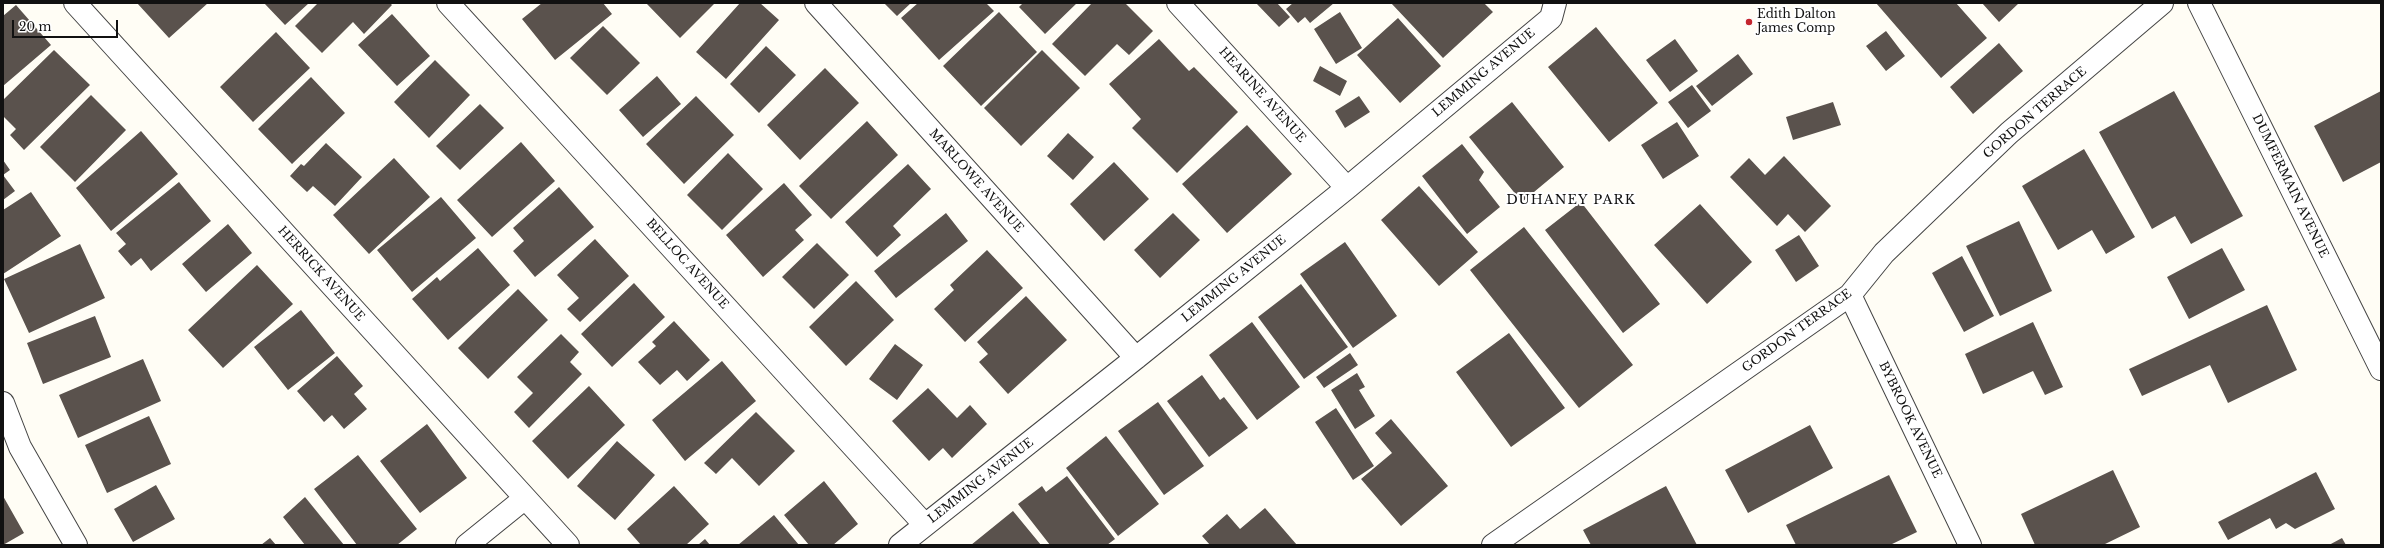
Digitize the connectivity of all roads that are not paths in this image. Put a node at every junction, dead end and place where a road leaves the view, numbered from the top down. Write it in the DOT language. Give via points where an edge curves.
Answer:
graph roads {
  1 [pos="75,3"];
  2 [pos="448,3"];
  3 [pos="816,3"];
  4 [pos="1178,3"];
  5 [pos="1555,3"];
  6 [pos="2162,3"];
  7 [pos="2199,3"];
  8 [pos="1347,188"];
  9 [pos="1850,295"];
  10 [pos="1136,358"];
  11 [pos="2381,369"];
  12 [pos="3,403"];
  13 [pos="524,498"];
  14 [pos="925,525"];
  15 [pos="76,545"];
  16 [pos="467,545"];
  17 [pos="568,545"];
  18 [pos="900,545"];
  19 [pos="1493,545"];
  20 [pos="1970,545"];
  1 -- 13 [label="street, HERRICK AVENUE"];
  2 -- 14 [label="street, BELLOC AVENUE"];
  3 -- 10 [label="street, MARLOWE AVENUE"];
  4 -- 8 [label="street, HEARINE AVENUE"];
  5 -- 8 [label="street, LEMMING AVENUE" via="1551,18"];
  6 -- 9 [label="street, GORDON TERRACE" via="2009,133 1884,253"];
  7 -- 11 [label="street, DUMFERMAIN AVENUE"];
  8 -- 10 [label="street, LEMMING AVENUE"];
  9 -- 19 [label="street, GORDON TERRACE"];
  9 -- 20 [label="street, BYBROOK AVENUE"];
  10 -- 14 [label="street, LEMMING AVENUE"];
  12 -- 15 [label="street" via="20,447"];
  13 -- 16 [label="street"];
  13 -- 17 [label="street, HERRICK AVENUE"];
  14 -- 18 [label="street, LEMMING AVENUE"];
}
